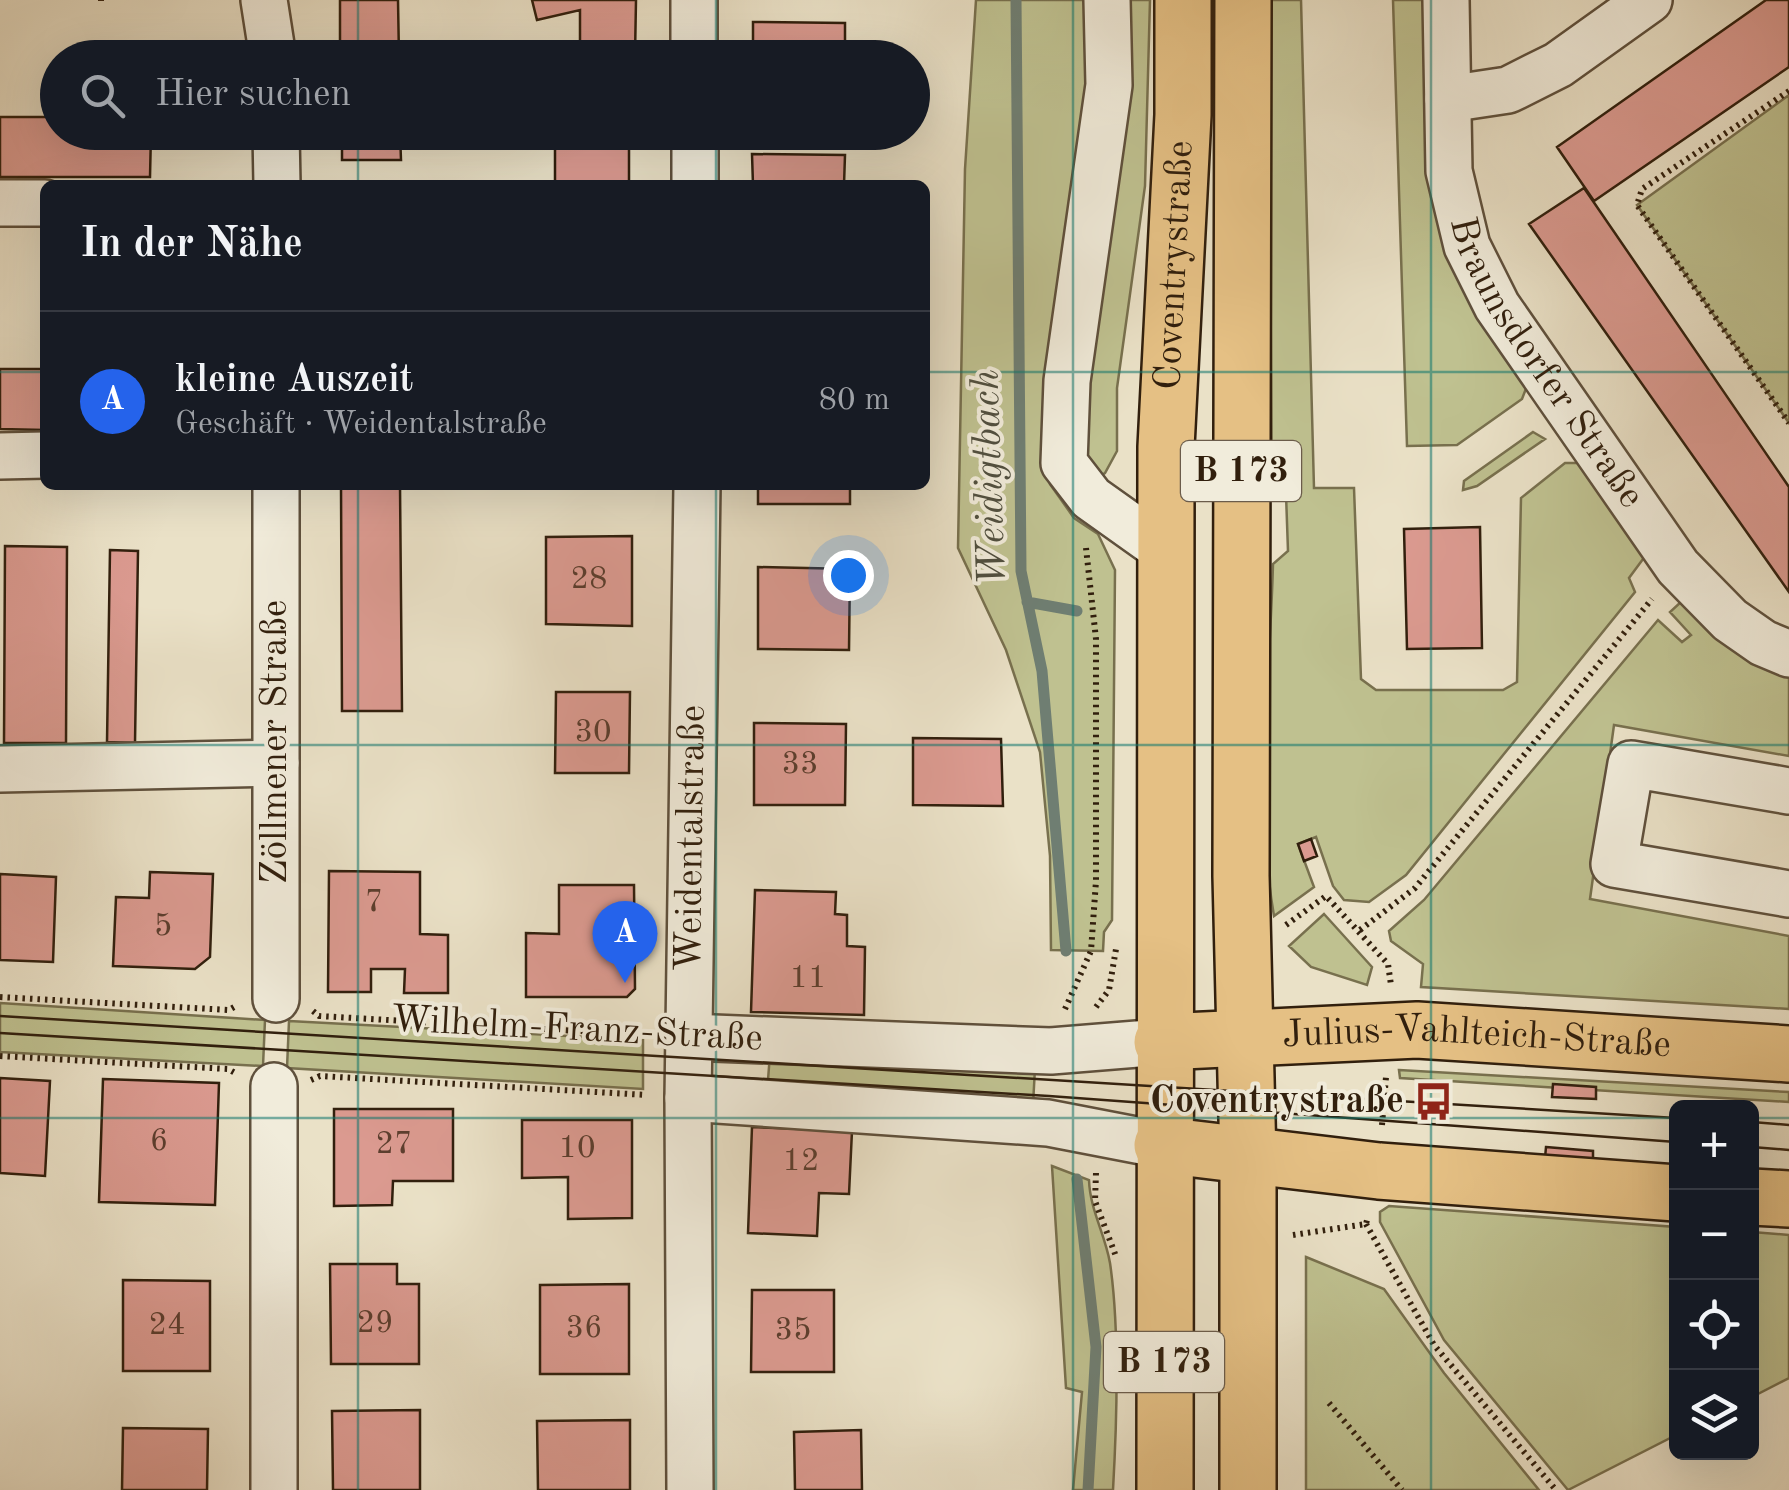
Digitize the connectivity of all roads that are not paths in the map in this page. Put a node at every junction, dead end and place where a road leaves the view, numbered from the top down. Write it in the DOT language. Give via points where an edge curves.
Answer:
graph roads {
  1 [pos="264,0"];
  2 [pos="694,0"];
  3 [pos="1108,0"];
  4 [pos="1183,0"];
  5 [pos="1242,0"];
  6 [pos="1446,0"];
  7 [pos="1649,0"];
  8 [pos="270,40"];
  9 [pos="694,40"];
  10 [pos="1448,99"];
  11 [pos="276,150"];
  12 [pos="695,150"];
  13 [pos="277,180"];
  14 [pos="695,180"];
  15 [pos="0,203"];
  16 [pos="40,203"];
  17 [pos="40,455"];
  18 [pos="0,456"];
  19 [pos="276,490"];
  20 [pos="696,490"];
  21 [pos="1164,550"];
  22 [pos="1789,654"];
  23 [pos="276,763"];
  24 [pos="0,770"];
  25 [pos="1789,791"];
  26 [pos="1789,894"];
  27 [pos="276,999"];
  28 [pos="689,1037"];
  29 [pos="1246,1038"];
  30 [pos="1162,1042"];
  31 [pos="1789,1054"];
  32 [pos="274,1086"];
  33 [pos="688,1098"];
  34 [pos="1162,1145"];
  35 [pos="1248,1158"];
  36 [pos="1669,1193"];
  37 [pos="1759,1197"];
  38 [pos="1789,1199"];
  39 [pos="274,1490"];
  40 [pos="690,1490"];
  41 [pos="1165,1490"];
  42 [pos="1248,1490"];
  1 -- 8 [label="street"];
  2 -- 9 [label="street"];
  3 -- 21 [label="street" via="1110,85 1067,381 1064,463 1090,498"];
  4 -- 21 [label="main road, Coventrystraße / B 173"];
  5 -- 29 [label="main road, Coventrystraße / B 173" via="1240,876"];
  6 -- 10 [label="street, Braunsdorfer Straße"];
  7 -- 10 [label="street" via="1508,90"];
  10 -- 22 [label="street, Braunsdorfer Straße" via="1458,208 1467,246 1496,306 1678,567 1730,620"];
  11 -- 13 [label="street"];
  12 -- 14 [label="street"];
  15 -- 16 [label="street"];
  17 -- 18 [label="street"];
  19 -- 23 [label="street, Zöllmener Straße"];
  20 -- 28 [label="street, Weidentalstraße"];
  21 -- 30 [label="main road, Coventrystraße / B 173"];
  23 -- 24 [label="street"];
  23 -- 27 [label="street, Zöllmener Straße"];
  25 -- 26 [label="street" via="1631,764 1614,864"];
  28 -- 30 [label="street, Wilhelm-Franz-Straße" via="1050,1051"];
  28 -- 33 [label="street, Weidentalstraße"];
  29 -- 30 [label="main road, Julius-Vahlteich-Straße"];
  29 -- 31 [label="main road, Julius-Vahlteich-Straße" via="1389,1030"];
  29 -- 35 [label="main road, Coventrystraße / B 173"];
  30 -- 34 [label="main road, Coventrystraße / B 173"];
  32 -- 39 [label="street"];
  33 -- 34 [label="street, Wilhelm-Franz-Straße" via="1048,1123"];
  33 -- 40 [label="street, Weidentalstraße"];
  34 -- 35 [label="main road"];
  34 -- 41 [label="main road, Coventrystraße / B 173"];
  35 -- 36 [label="main road"];
  35 -- 42 [label="main road, Coventrystraße / B 173"];
  37 -- 38 [label="main road"];
}
